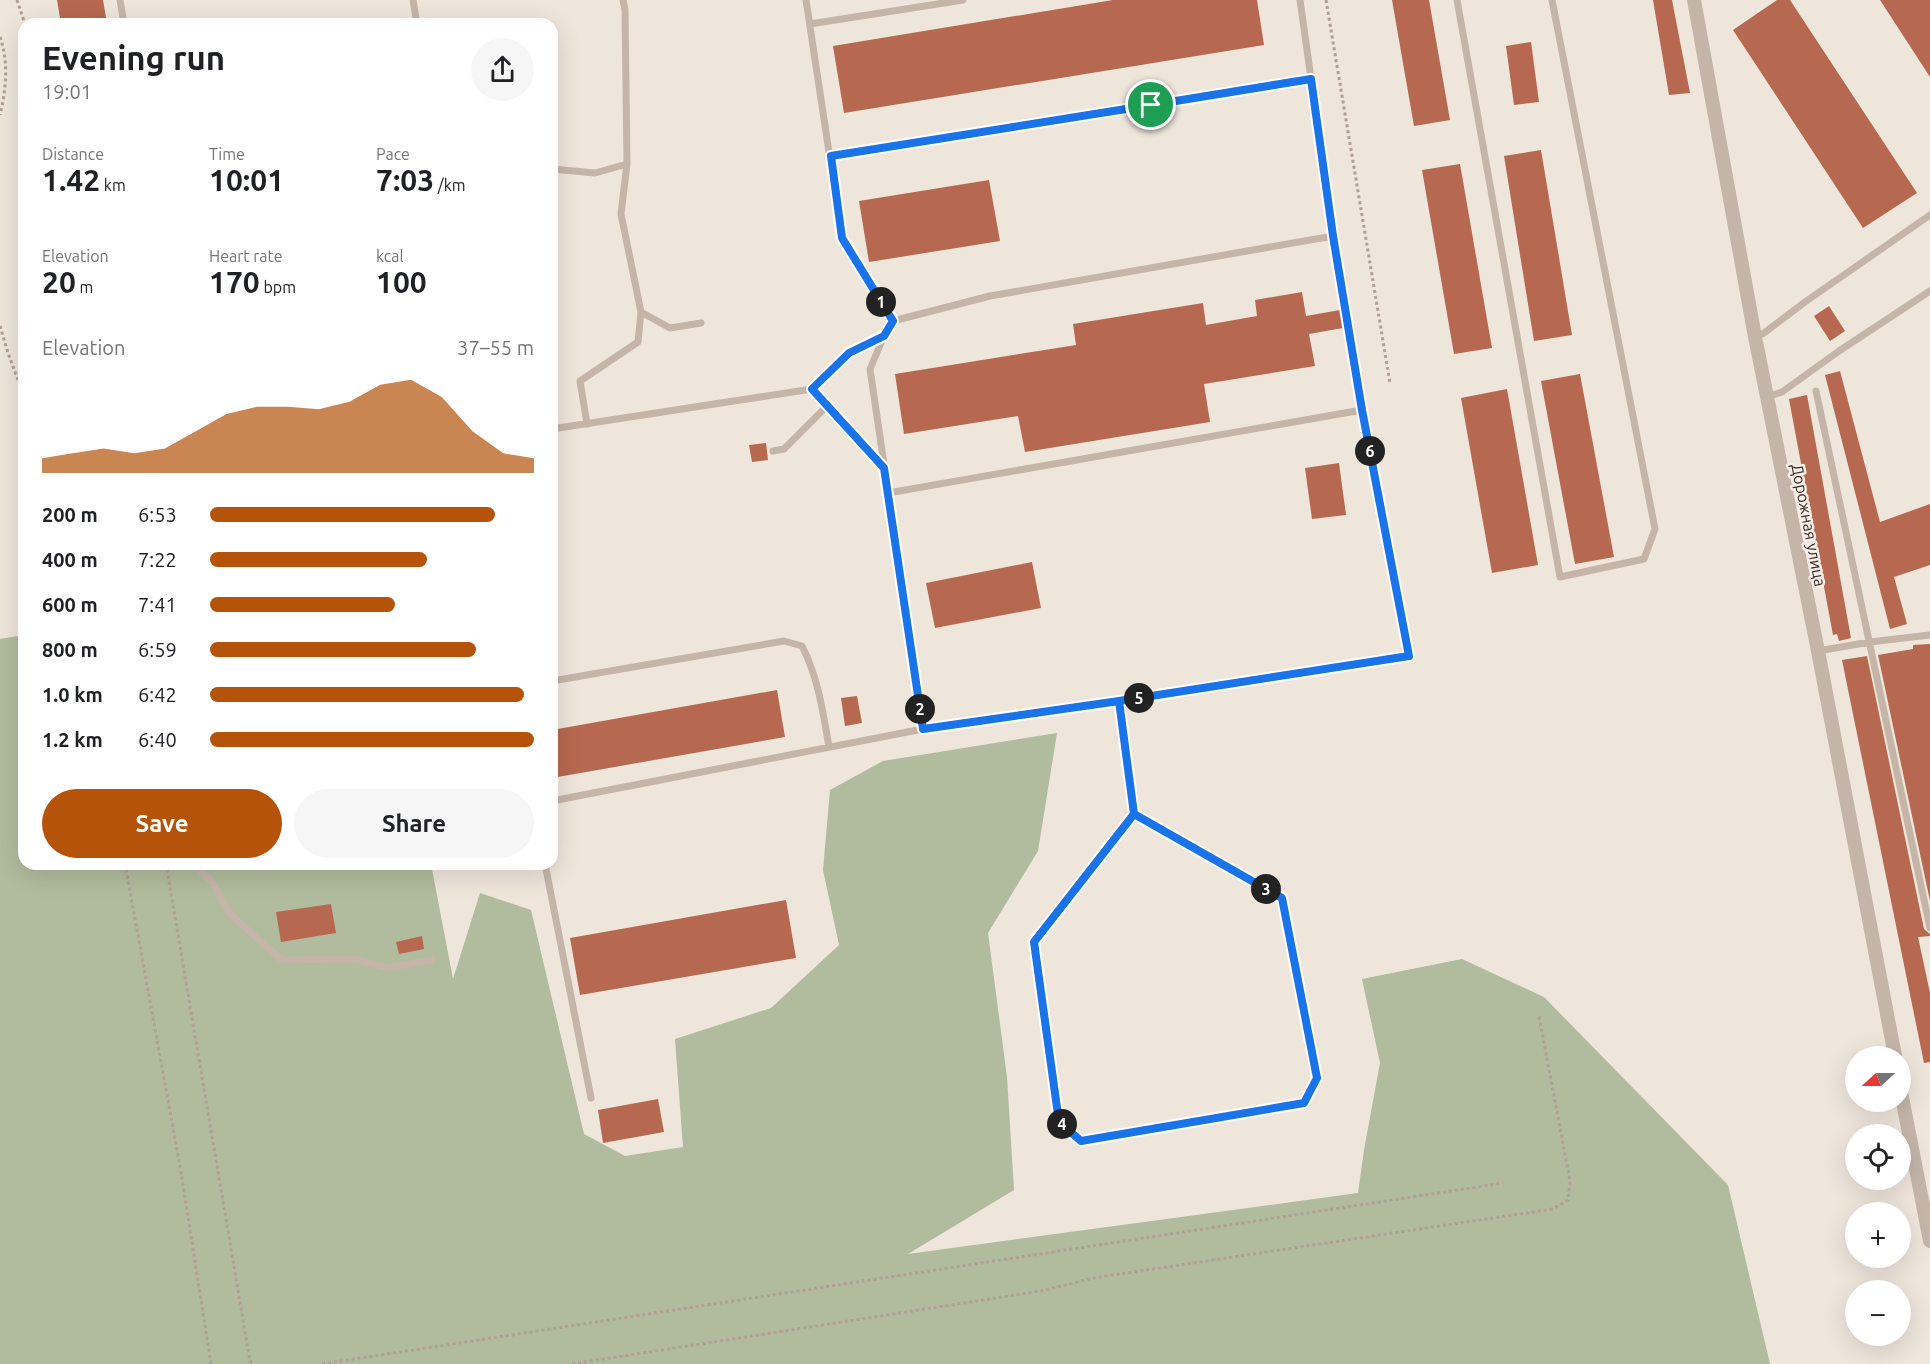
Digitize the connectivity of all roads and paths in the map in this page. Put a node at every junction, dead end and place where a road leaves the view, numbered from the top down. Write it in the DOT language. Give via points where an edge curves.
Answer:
graph roads {
  1 [pos="17,0"];
  2 [pos="120,0"];
  3 [pos="413,0"];
  4 [pos="623,0"];
  5 [pos="806,0"];
  6 [pos="963,0"];
  7 [pos="1300,0"];
  8 [pos="1326,0"];
  9 [pos="1457,0"];
  10 [pos="1552,0"];
  11 [pos="1694,0"];
  12 [pos="24,18"];
  13 [pos="123,18"];
  14 [pos="416,18"];
  15 [pos="810,24"];
  16 [pos="0,37"];
  17 [pos="1311,79"];
  18 [pos="0,115"];
  19 [pos="831,156"];
  20 [pos="627,164"];
  21 [pos="558,170"];
  22 [pos="1930,215"];
  23 [pos="1333,236"];
  24 [pos="1930,291"];
  25 [pos="641,312"];
  26 [pos="893,321"];
  27 [pos="701,323"];
  28 [pos="0,326"];
  29 [pos="884,336"];
  30 [pos="1755,337"];
  31 [pos="18,380"];
  32 [pos="1390,383"];
  33 [pos="812,389"];
  34 [pos="1816,391"];
  35 [pos="1767,397"];
  36 [pos="827,406"];
  37 [pos="1362,410"];
  38 [pos="587,424"];
  39 [pos="558,428"];
  40 [pos="773,451"];
  41 [pos="884,468"];
  42 [pos="888,493"];
  43 [pos="1930,635"];
  44 [pos="1870,642"];
  45 [pos="1818,651"];
  46 [pos="558,680"];
  47 [pos="1119,701"];
  48 [pos="923,729"];
  49 [pos="829,747"];
  50 [pos="558,800"];
  51 [pos="1134,814"];
  52 [pos="125,870"];
  53 [pos="167,870"];
  54 [pos="200,870"];
  55 [pos="546,870"];
  56 [pos="1930,928"];
  57 [pos="432,960"];
  58 [pos="1539,1016"];
  59 [pos="1893,1046"];
  60 [pos="591,1098"];
  61 [pos="1905,1112"];
  62 [pos="1503,1183"];
  63 [pos="1930,1240"];
  64 [pos="212,1364"];
  65 [pos="254,1364"];
  66 [pos="322,1364"];
  67 [pos="572,1364"];
  1 -- 12 [label="path"];
  2 -- 13 [label="lane"];
  3 -- 14 [label="lane"];
  4 -- 20 [label="lane"];
  5 -- 15 [label="lane"];
  6 -- 15 [label="lane"];
  7 -- 17 [label="lane"];
  8 -- 32 [label="path"];
  9 -- 10 [label="lane" via="1560,577 1644,559 1654,529"];
  11 -- 30 [label="street, Дорожная улица"];
  15 -- 19 [label="lane"];
  16 -- 18 [label="path" via="5,52 6,92"];
  17 -- 19 [label="lane"];
  17 -- 23 [label="lane"];
  19 -- 26 [label="lane" via="842,238"];
  20 -- 21 [label="lane" via="595,173"];
  20 -- 25 [label="lane" via="621,214"];
  22 -- 30 [label="lane"];
  23 -- 26 [label="lane" via="990,296"];
  23 -- 37 [label="lane"];
  24 -- 35 [label="lane" via="1782,392"];
  25 -- 27 [label="lane" via="670,328"];
  25 -- 38 [label="lane" via="638,342 580,381"];
  26 -- 29 [label="lane"];
  28 -- 31 [label="path"];
  29 -- 33 [label="lane" via="849,353"];
  29 -- 41 [label="lane" via="870,369"];
  30 -- 35 [label="street, Дорожная улица"];
  33 -- 36 [label="lane"];
  33 -- 38 [label="lane"];
  34 -- 44 [label="lane"];
  35 -- 45 [label="street, Дорожная улица"];
  36 -- 40 [label="lane" via="784,448"];
  36 -- 41 [label="lane"];
  37 -- 42 [label="lane"];
  37 -- 47 [label="lane" via="1409,656"];
  38 -- 39 [label="lane"];
  41 -- 42 [label="lane"];
  42 -- 48 [label="lane"];
  43 -- 44 [label="lane"];
  44 -- 45 [label="lane"];
  44 -- 56 [label="lane"];
  45 -- 59 [label="street, Дорожная улица"];
  46 -- 49 [label="lane" via="784,640 802,646 810,661"];
  47 -- 48 [label="lane"];
  47 -- 51 [label="lane"];
  48 -- 49 [label="lane"];
  49 -- 50 [label="lane"];
  51 -- 51 [label="lane" via="1034,942 1059,1122 1081,1141 1304,1103 1317,1078 1282,898"];
  52 -- 64 [label="path"];
  53 -- 65 [label="path" via="250,1361"];
  54 -- 57 [label="lane" via="211,880 231,915 282,960 356,958 388,969"];
  55 -- 60 [label="lane"];
  58 -- 67 [label="path" via="1570,1181 1568,1200 1553,1209 1093,1278 1041,1291"];
  61 -- 63 [label="street"];
  62 -- 66 [label="path"];
}
